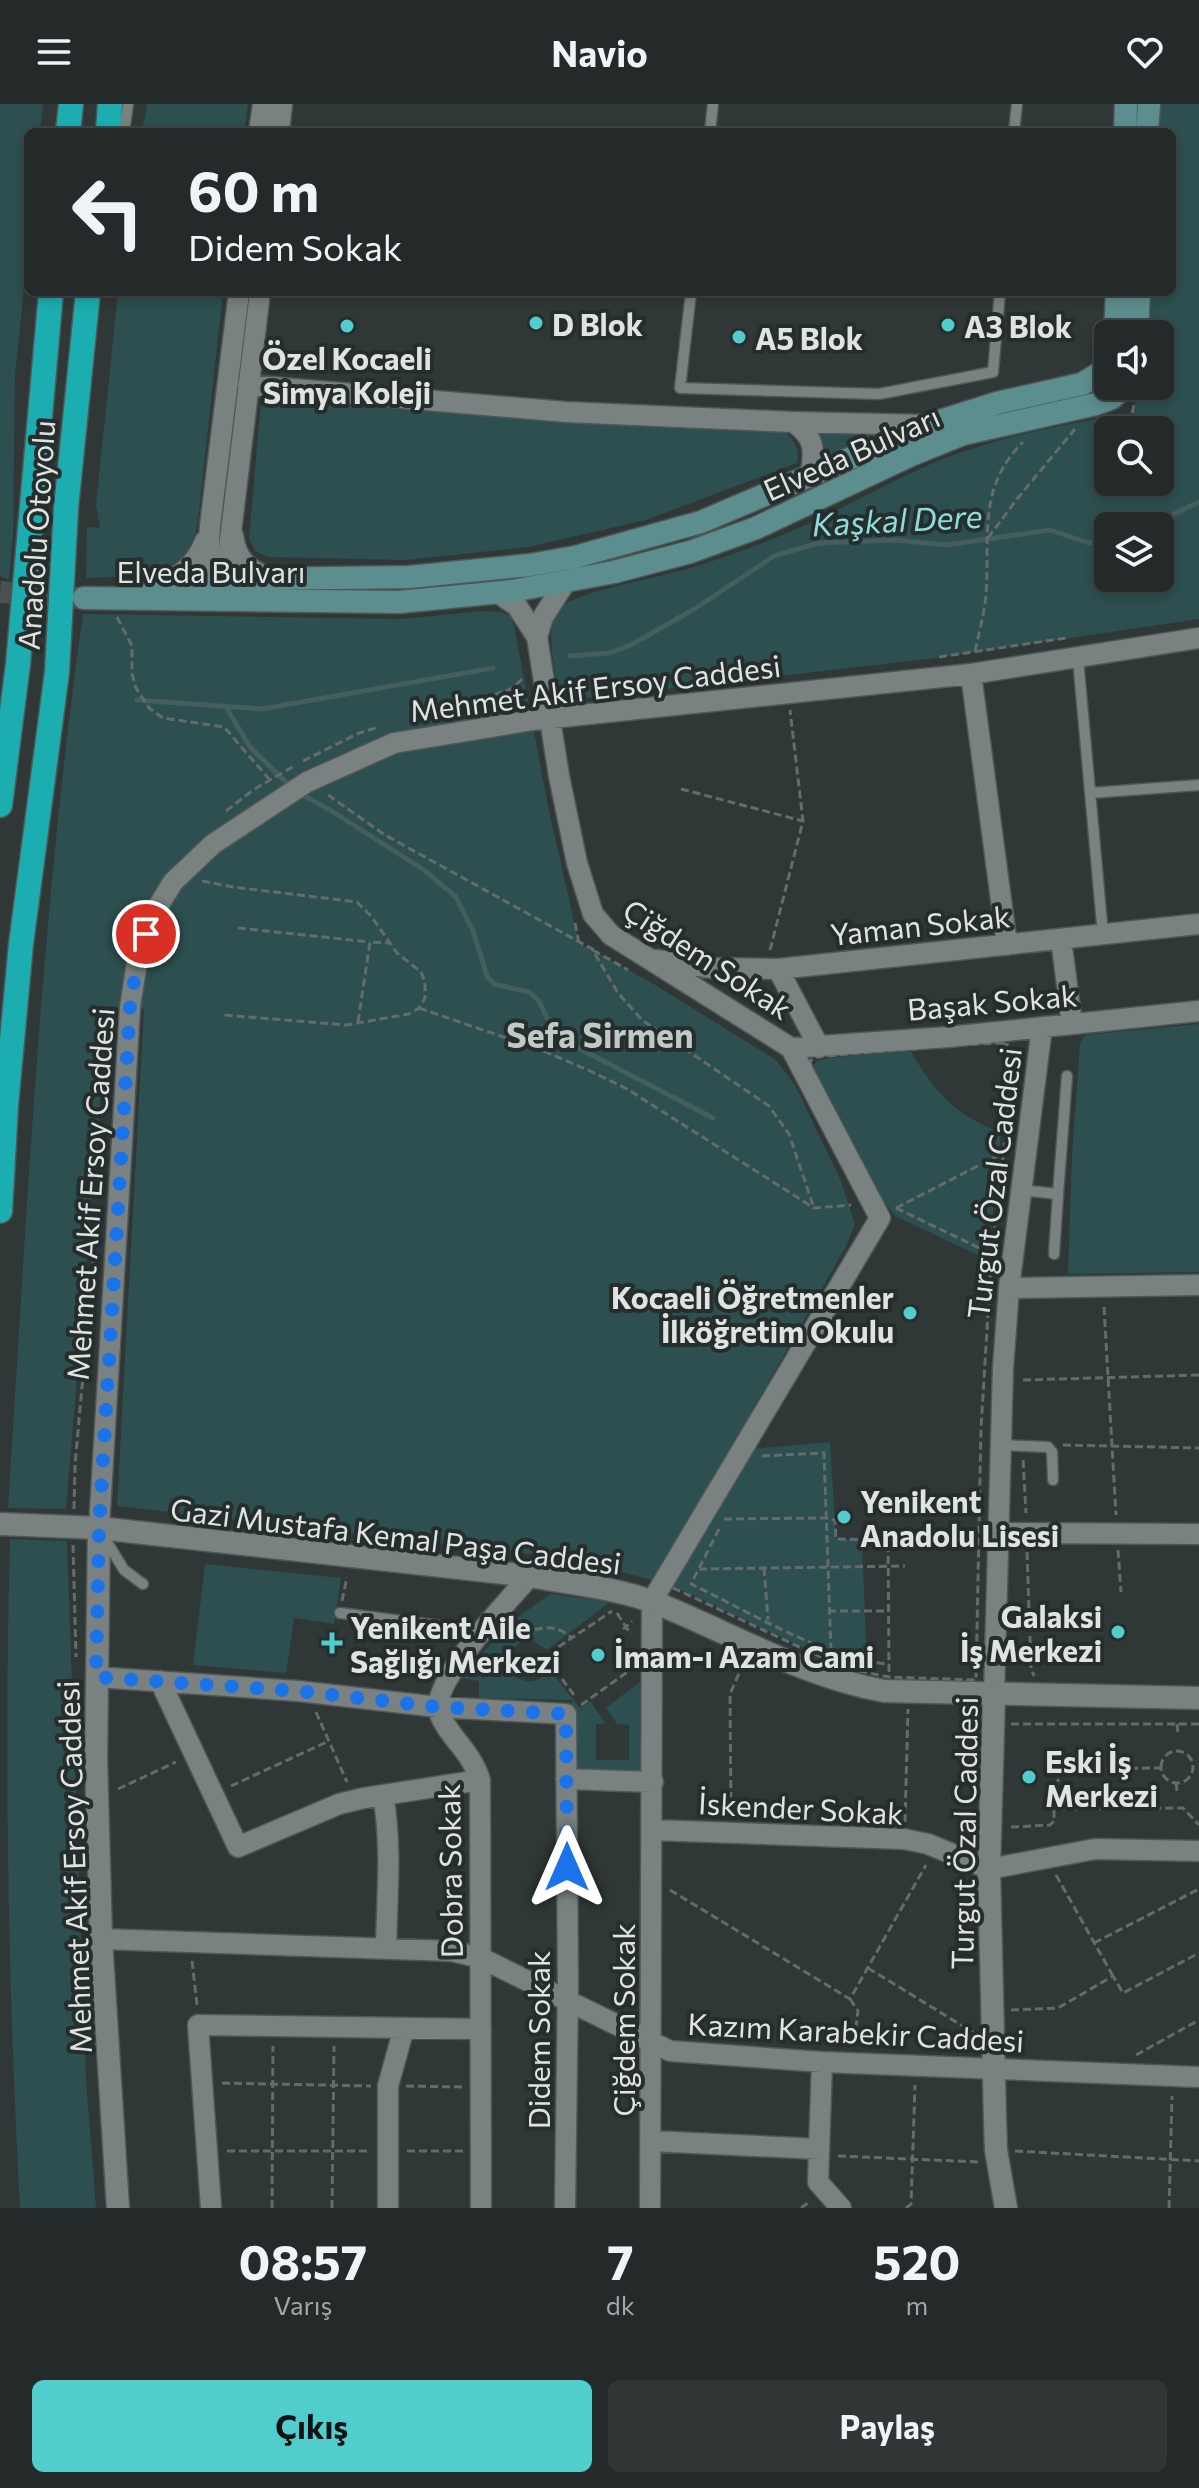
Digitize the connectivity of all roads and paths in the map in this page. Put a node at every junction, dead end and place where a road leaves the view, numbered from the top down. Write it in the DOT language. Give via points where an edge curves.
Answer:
graph roads {
  1 [pos="69,104"];
  2 [pos="110,104"];
  3 [pos="128,104"];
  4 [pos="263,104"];
  5 [pos="282,104"];
  6 [pos="713,104"];
  7 [pos="1017,104"];
  8 [pos="1137,106"];
  9 [pos="68,128"];
  10 [pos="108,128"];
  11 [pos="125,128"];
  12 [pos="260,128"];
  13 [pos="279,128"];
  14 [pos="710,128"];
  15 [pos="1014,128"];
  16 [pos="1127,128"];
  17 [pos="1145,128"];
  18 [pos="51,296"];
  19 [pos="88,296"];
  20 [pos="98,296"];
  21 [pos="239,296"];
  22 [pos="259,296"];
  23 [pos="691,296"];
  24 [pos="1000,296"];
  25 [pos="1117,296"];
  26 [pos="1139,296"];
  27 [pos="1116,320"];
  28 [pos="1138,320"];
  29 [pos="1094,377"];
  30 [pos="248,385"];
  31 [pos="1106,400"];
  32 [pos="1093,404"];
  33 [pos="793,422"];
  34 [pos="928,425"];
  35 [pos="1032,434"];
  36 [pos="810,477"];
  37 [pos="66,508"];
  38 [pos="221,525"];
  39 [pos="988,538"];
  40 [pos="267,578"];
  41 [pos="566,581"];
  42 [pos="156,587"];
  43 [pos="215,590"];
  44 [pos="498,593"];
  45 [pos="128,615"];
  46 [pos="537,637"];
  47 [pos="1076,637"];
  48 [pos="1199,638"];
  49 [pos="976,650"];
  50 [pos="928,659"];
  51 [pos="1078,659"];
  52 [pos="522,665"];
  53 [pos="971,674"];
  54 [pos="534,675"];
  55 [pos="789,693"];
  56 [pos="542,719"];
  57 [pos="307,782"];
  58 [pos="1199,785"];
  59 [pos="276,789"];
  60 [pos="681,789"];
  61 [pos="1090,793"];
  62 [pos="0,805"];
  63 [pos="803,821"];
  64 [pos="184,872"];
  65 [pos="573,913"];
  66 [pos="1199,924"];
  67 [pos="238,928"];
  68 [pos="1103,935"];
  69 [pos="1061,939"];
  70 [pos="370,942"];
  71 [pos="579,943"];
  72 [pos="390,944"];
  73 [pos="1007,945"];
  74 [pos="593,950"];
  75 [pos="607,953"];
  76 [pos="640,966"];
  77 [pos="771,969"];
  78 [pos="419,1008"];
  79 [pos="1199,1011"];
  80 [pos="224,1015"];
  81 [pos="358,1022"];
  82 [pos="1072,1024"];
  83 [pos="1042,1027"];
  84 [pos="819,1047"];
  85 [pos="791,1048"];
  86 [pos="1067,1076"];
  87 [pos="1027,1140"];
  88 [pos="1004,1153"];
  89 [pos="1021,1190"];
  90 [pos="1058,1194"];
  91 [pos="867,1200"];
  92 [pos="814,1208"];
  93 [pos="896,1208"];
  94 [pos="0,1211"];
  95 [pos="854,1216"];
  96 [pos="1054,1254"];
  97 [pos="992,1255"];
  98 [pos="1012,1264"];
  99 [pos="1199,1285"];
  100 [pos="1009,1288"];
  101 [pos="1104,1307"];
  102 [pos="1199,1375"];
  103 [pos="1108,1378"];
  104 [pos="1020,1380"];
  105 [pos="1001,1445"];
  106 [pos="1023,1445"];
  107 [pos="1044,1445"];
  108 [pos="1113,1446"];
  109 [pos="1199,1448"];
  110 [pos="755,1456"];
  111 [pos="1053,1480"];
  112 [pos="826,1518"];
  113 [pos="0,1524"];
  114 [pos="99,1528"];
  115 [pos="999,1533"];
  116 [pos="1027,1533"];
  117 [pos="1117,1533"];
  118 [pos="1199,1534"];
  119 [pos="916,1538"];
  120 [pos="888,1540"];
  121 [pos="351,1557"];
  122 [pos="889,1566"];
  123 [pos="905,1566"];
  124 [pos="764,1568"];
  125 [pos="827,1568"];
  126 [pos="699,1569"];
  127 [pos="530,1576"];
  128 [pos="143,1584"];
  129 [pos="1121,1592"];
  130 [pos="652,1601"];
  131 [pos="828,1611"];
  132 [pos="888,1611"];
  133 [pos="340,1613"];
  134 [pos="768,1621"];
  135 [pos="625,1628"];
  136 [pos="482,1632"];
  137 [pos="634,1637"];
  138 [pos="572,1638"];
  139 [pos="531,1640"];
  140 [pos="752,1644"];
  141 [pos="831,1651"];
  142 [pos="889,1664"];
  143 [pos="637,1665"];
  144 [pos="889,1675"];
  145 [pos="96,1677"];
  146 [pos="1035,1678"];
  147 [pos="160,1681"];
  148 [pos="307,1692"];
  149 [pos="907,1694"];
  150 [pos="994,1695"];
  151 [pos="1199,1698"];
  152 [pos="438,1707"];
  153 [pos="1008,1724"];
  154 [pos="1057,1724"];
  155 [pos="1177,1724"];
  156 [pos="1199,1724"];
  157 [pos="1178,1733"];
  158 [pos="1057,1734"];
  159 [pos="329,1741"];
  160 [pos="194,1754"];
  161 [pos="1058,1755"];
  162 [pos="1193,1767"];
  163 [pos="1161,1768"];
  164 [pos="1199,1768"];
  165 [pos="1058,1769"];
  166 [pos="566,1779"];
  167 [pos="480,1780"];
  168 [pos="653,1782"];
  169 [pos="1058,1782"];
  170 [pos="1176,1783"];
  171 [pos="1177,1791"];
  172 [pos="213,1794"];
  173 [pos="383,1795"];
  174 [pos="97,1799"];
  175 [pos="355,1800"];
  176 [pos="732,1813"];
  177 [pos="829,1816"];
  178 [pos="724,1818"];
  179 [pos="1199,1825"];
  180 [pos="1009,1827"];
  181 [pos="653,1830"];
  182 [pos="742,1833"];
  183 [pos="904,1839"];
  184 [pos="936,1848"];
  185 [pos="1199,1851"];
  186 [pos="1046,1857"];
  187 [pos="989,1869"];
  188 [pos="653,1880"];
  189 [pos="1199,1889"];
  190 [pos="101,1939"];
  191 [pos="191,1942"];
  192 [pos="1094,1943"];
  193 [pos="386,1948"];
  194 [pos="1199,1953"];
  195 [pos="481,1958"];
  196 [pos="868,1968"];
  197 [pos="1113,1976"];
  198 [pos="850,1999"];
  199 [pos="568,2001"];
  200 [pos="992,2010"];
  201 [pos="1199,2020"];
  202 [pos="198,2025"];
  203 [pos="273,2026"];
  204 [pos="334,2027"];
  205 [pos="404,2028"];
  206 [pos="481,2029"];
  207 [pos="652,2042"];
  208 [pos="994,2056"];
  209 [pos="822,2062"];
  210 [pos="852,2063"];
  211 [pos="916,2065"];
  212 [pos="1107,2073"];
  213 [pos="1172,2076"];
  214 [pos="1199,2077"];
  215 [pos="202,2082"];
  216 [pos="273,2084"];
  217 [pos="334,2085"];
  218 [pos="388,2086"];
  219 [pos="482,2088"];
  220 [pos="651,2141"];
  221 [pos="207,2151"];
  222 [pos="272,2151"];
  223 [pos="333,2151"];
  224 [pos="388,2151"];
  225 [pos="482,2151"];
  226 [pos="819,2152"];
  227 [pos="998,2156"];
  228 [pos="913,2159"];
  229 [pos="1170,2160"];
  230 [pos="1199,2161"];
  231 [pos="118,2208"];
  232 [pos="211,2208"];
  233 [pos="272,2208"];
  234 [pos="332,2208"];
  235 [pos="388,2208"];
  236 [pos="481,2208"];
  237 [pos="565,2208"];
  238 [pos="650,2208"];
  239 [pos="841,2208"];
  240 [pos="906,2208"];
  241 [pos="1006,2208"];
  242 [pos="1169,2208"];
  1 -- 9 [label="highway"];
  2 -- 10 [label="highway"];
  3 -- 11 [label="lane"];
  4 -- 12 [label="street"];
  5 -- 13 [label="street"];
  6 -- 14 [label="lane"];
  7 -- 15 [label="lane"];
  8 -- 16 [label="main road"];
  8 -- 17 [label="main road"];
  18 -- 62 [label="highway, Anadolu Otoyolu"];
  19 -- 37 [label="highway, Anadolu Otoyolu"];
  20 -- 37 [label="lane"];
  21 -- 38 [label="street"];
  22 -- 30 [label="street"];
  23 -- 24 [label="lane" via="680,388 879,394 993,372"];
  25 -- 27 [label="main road"];
  26 -- 28 [label="main road"];
  29 -- 34 [label="main road, Elveda Bulvarı"];
  30 -- 33 [label="street" via="566,412"];
  30 -- 38 [label="street"];
  31 -- 32 [label="main road, Elveda Bulvarı"];
  32 -- 39 [label="path"];
  32 -- 41 [label="main road, Elveda Bulvarı" via="963,434 756,528 690,552"];
  33 -- 34 [label="street"];
  33 -- 36 [label="street" via="811,440"];
  34 -- 36 [label="main road, Elveda Bulvarı"];
  35 -- 39 [label="path" via="1006,461 990,497"];
  36 -- 40 [label="main road, Elveda Bulvarı" via="701,522 575,557 409,577"];
  37 -- 94 [label="highway, Anadolu Otoyolu" via="57,672 21,944"];
  38 -- 40 [label="street" via="241,562"];
  38 -- 42 [label="street" via="185,572"];
  38 -- 43 [label="street"];
  39 -- 49 [label="path" via="986,599"];
  40 -- 43 [label="main road, Elveda Bulvarı"];
  41 -- 44 [label="main road, Elveda Bulvarı"];
  41 -- 46 [label="street"];
  42 -- 43 [label="main road, Elveda Bulvarı"];
  42 -- 43 [label="main road, Elveda Bulvarı" via="84,598"];
  43 -- 44 [label="main road, Elveda Bulvarı" via="399,602"];
  44 -- 46 [label="street" via="517,606"];
  45 -- 59 [label="path" via="116,615 132,646 136,688 149,708 163,718 224,727"];
  46 -- 54 [label="street, Çiğdem Sokak"];
  47 -- 49 [label="path"];
  48 -- 51 [label="street, Mehmet Akif Ersoy Caddesi"];
  49 -- 50 [label="path"];
  49 -- 53 [label="path"];
  51 -- 53 [label="street, Mehmet Akif Ersoy Caddesi"];
  51 -- 61 [label="lane"];
  52 -- 54 [label="path"];
  53 -- 55 [label="street, Mehmet Akif Ersoy Caddesi"];
  53 -- 73 [label="street"];
  54 -- 56 [label="street, Çiğdem Sokak"];
  54 -- 56 [label="path"];
  55 -- 56 [label="street, Mehmet Akif Ersoy Caddesi"];
  55 -- 63 [label="path"];
  56 -- 57 [label="street, Mehmet Akif Ersoy Caddesi" via="394,743"];
  56 -- 76 [label="street, Çiğdem Sokak" via="590,907"];
  57 -- 59 [label="street, Mehmet Akif Ersoy Caddesi"];
  57 -- 59 [label="path" via="288,769"];
  57 -- 71 [label="path" via="385,835"];
  58 -- 61 [label="lane"];
  59 -- 64 [label="street, Mehmet Akif Ersoy Caddesi"];
  60 -- 63 [label="path"];
  61 -- 68 [label="lane"];
  63 -- 77 [label="path"];
  64 -- 72 [label="path" via="207,883 357,902"];
  64 -- 114 [label="street, Mehmet Akif Ersoy Caddesi" via="154,913 138,956 130,1007"];
  65 -- 71 [label="path"];
  66 -- 68 [label="street, Yaman Sokak"];
  67 -- 70 [label="path"];
  68 -- 69 [label="street, Yaman Sokak"];
  69 -- 73 [label="street, Yaman Sokak"];
  69 -- 82 [label="street"];
  70 -- 72 [label="path"];
  70 -- 81 [label="path"];
  71 -- 74 [label="path"];
  72 -- 78 [label="path" via="421,972 425,998"];
  73 -- 77 [label="street, Yaman Sokak"];
  74 -- 75 [label="path"];
  74 -- 76 [label="path"];
  74 -- 92 [label="path" via="618,993 642,1020 769,1106 789,1134"];
  76 -- 77 [label="street, Yaman Sokak"];
  76 -- 85 [label="street, Çiğdem Sokak"];
  77 -- 84 [label="street"];
  78 -- 81 [label="path"];
  78 -- 92 [label="path" via="541,1050 627,1089"];
  79 -- 82 [label="street, Başak Sokak"];
  80 -- 81 [label="path" via="331,1025"];
  82 -- 83 [label="street, Başak Sokak"];
  83 -- 84 [label="street, Başak Sokak"];
  83 -- 87 [label="street, Turgut Özal Caddesi"];
  84 -- 85 [label="street, Başak Sokak"];
  85 -- 91 [label="street, Çiğdem Sokak"];
  86 -- 90 [label="lane"];
  87 -- 88 [label="path"];
  87 -- 89 [label="street, Turgut Özal Caddesi"];
  88 -- 91 [label="path" via="1011,1046 949,1045 816,1057 810,1061 813,1075"];
  88 -- 93 [label="path"];
  88 -- 97 [label="path"];
  89 -- 90 [label="lane"];
  89 -- 98 [label="street, Turgut Özal Caddesi"];
  90 -- 96 [label="lane"];
  91 -- 92 [label="path"];
  91 -- 93 [label="path"];
  91 -- 95 [label="path"];
  91 -- 97 [label="path" via="886,1216 667,1585 825,1659 889,1677 976,1680 981,1428"];
  91 -- 130 [label="street, Çiğdem Sokak" via="880,1218"];
  93 -- 97 [label="path"];
  97 -- 98 [label="path"];
  98 -- 100 [label="street, Turgut Özal Caddesi"];
  99 -- 100 [label="street"];
  100 -- 105 [label="street, Turgut Özal Caddesi"];
  101 -- 103 [label="path"];
  102 -- 103 [label="path"];
  103 -- 104 [label="path"];
  103 -- 108 [label="path"];
  105 -- 106 [label="lane"];
  105 -- 115 [label="street, Turgut Özal Caddesi"];
  106 -- 107 [label="lane"];
  106 -- 116 [label="path"];
  107 -- 108 [label="path"];
  107 -- 111 [label="lane" via="1052,1452"];
  108 -- 109 [label="path"];
  108 -- 117 [label="path"];
  110 -- 112 [label="path" via="824,1453"];
  112 -- 120 [label="path" via="835,1520 836,1539"];
  112 -- 125 [label="path"];
  112 -- 126 [label="path" via="724,1519"];
  113 -- 114 [label="street, Gazi Mustafa Kemal Paşa Caddesi"];
  114 -- 121 [label="street, Gazi Mustafa Kemal Paşa Caddesi"];
  114 -- 128 [label="lane" via="124,1570"];
  114 -- 145 [label="street, Mehmet Akif Ersoy Caddesi"];
  115 -- 116 [label="street"];
  115 -- 150 [label="street, Turgut Özal Caddesi"];
  116 -- 117 [label="street"];
  116 -- 146 [label="path"];
  117 -- 118 [label="street"];
  117 -- 129 [label="path"];
  119 -- 120 [label="path"];
  120 -- 122 [label="path"];
  121 -- 127 [label="street, Gazi Mustafa Kemal Paşa Caddesi"];
  121 -- 133 [label="path"];
  122 -- 123 [label="path"];
  122 -- 125 [label="path"];
  122 -- 132 [label="path"];
  124 -- 125 [label="path"];
  124 -- 126 [label="path"];
  124 -- 134 [label="path"];
  125 -- 131 [label="path"];
  126 -- 134 [label="path" via="691,1584"];
  127 -- 130 [label="street, Gazi Mustafa Kemal Paşa Caddesi"];
  127 -- 136 [label="street"];
  130 -- 135 [label="path"];
  130 -- 140 [label="street, Gazi Mustafa Kemal Paşa Caddesi"];
  130 -- 168 [label="street, Çiğdem Sokak"];
  131 -- 132 [label="path"];
  131 -- 141 [label="path"];
  132 -- 142 [label="path"];
  133 -- 136 [label="lane"];
  134 -- 141 [label="path"];
  135 -- 137 [label="path"];
  135 -- 138 [label="path" via="614,1609"];
  136 -- 152 [label="street" via="445,1680"];
  138 -- 139 [label="path" via="547,1626 533,1630"];
  138 -- 143 [label="path" via="551,1652 550,1663 581,1705"];
  140 -- 149 [label="street, Gazi Mustafa Kemal Paşa Caddesi" via="856,1687"];
  140 -- 176 [label="path" via="730,1694"];
  141 -- 142 [label="path"];
  142 -- 144 [label="path"];
  145 -- 147 [label="street"];
  145 -- 174 [label="street, Mehmet Akif Ersoy Caddesi"];
  147 -- 148 [label="street"];
  147 -- 160 [label="street"];
  148 -- 152 [label="street"];
  148 -- 159 [label="path"];
  149 -- 150 [label="street, Gazi Mustafa Kemal Paşa Caddesi"];
  149 -- 183 [label="path"];
  150 -- 151 [label="street, Gazi Mustafa Kemal Paşa Caddesi"];
  150 -- 187 [label="street, Turgut Özal Caddesi"];
  152 -- 166 [label="street, Didem Sokak" via="566,1714"];
  152 -- 167 [label="street, Dobra Sokak"];
  153 -- 154 [label="path"];
  154 -- 155 [label="path"];
  154 -- 158 [label="path"];
  155 -- 156 [label="path"];
  155 -- 157 [label="path"];
  159 -- 172 [label="path"];
  159 -- 175 [label="path"];
  160 -- 172 [label="street"];
  160 -- 174 [label="path"];
  161 -- 165 [label="path"];
  162 -- 163 [label="path" via="1177,1750 1165,1756"];
  162 -- 164 [label="path"];
  162 -- 170 [label="path" via="1186,1780"];
  163 -- 165 [label="path"];
  163 -- 170 [label="path" via="1167,1780"];
  165 -- 169 [label="path"];
  166 -- 168 [label="street"];
  166 -- 199 [label="street, Didem Sokak"];
  167 -- 173 [label="street"];
  167 -- 195 [label="street, Dobra Sokak"];
  168 -- 181 [label="street, Çiğdem Sokak"];
  170 -- 171 [label="path"];
  172 -- 175 [label="street" via="238,1847"];
  173 -- 175 [label="street"];
  173 -- 193 [label="street" via="389,1853"];
  174 -- 190 [label="street, Mehmet Akif Ersoy Caddesi"];
  176 -- 177 [label="path" via="738,1809"];
  176 -- 178 [label="path"];
  176 -- 182 [label="path"];
  179 -- 180 [label="path" via="1177,1807 1059,1807 1050,1825"];
  181 -- 182 [label="street, İskender Sokak"];
  181 -- 188 [label="street, Çiğdem Sokak"];
  182 -- 183 [label="street, İskender Sokak"];
  183 -- 184 [label="street, İskender Sokak"];
  184 -- 187 [label="street, İskender Sokak"];
  184 -- 196 [label="path"];
  185 -- 186 [label="street" via="1095,1849"];
  186 -- 187 [label="street"];
  186 -- 192 [label="path"];
  187 -- 200 [label="street, Turgut Özal Caddesi"];
  188 -- 198 [label="path"];
  188 -- 207 [label="street, Çiğdem Sokak"];
  189 -- 192 [label="path"];
  190 -- 191 [label="street, Kazım Karabekir Caddesi"];
  190 -- 231 [label="street, Mehmet Akif Ersoy Caddesi"];
  191 -- 193 [label="street, Kazım Karabekir Caddesi"];
  191 -- 202 [label="path"];
  192 -- 197 [label="path"];
  193 -- 195 [label="street, Kazım Karabekir Caddesi"];
  194 -- 197 [label="path" via="1123,1993"];
  195 -- 199 [label="street, Kazım Karabekir Caddesi"];
  195 -- 206 [label="street, Dobra Sokak"];
  196 -- 198 [label="path"];
  196 -- 208 [label="path"];
  197 -- 200 [label="path" via="1058,2008"];
  198 -- 210 [label="path" via="858,2011"];
  199 -- 207 [label="street, Kazım Karabekir Caddesi"];
  199 -- 237 [label="street, Didem Sokak"];
  200 -- 208 [label="street, Turgut Özal Caddesi"];
  201 -- 212 [label="path"];
  202 -- 203 [label="street"];
  202 -- 215 [label="street"];
  203 -- 204 [label="street"];
  203 -- 216 [label="path"];
  204 -- 205 [label="street"];
  204 -- 217 [label="path"];
  205 -- 206 [label="street"];
  205 -- 218 [label="street"];
  206 -- 219 [label="street, Dobra Sokak"];
  207 -- 209 [label="street, Kazım Karabekir Caddesi" via="670,2051"];
  207 -- 220 [label="street, Çiğdem Sokak"];
  208 -- 211 [label="street, Kazım Karabekir Caddesi"];
  208 -- 212 [label="street, Kazım Karabekir Caddesi"];
  208 -- 227 [label="street, Turgut Özal Caddesi"];
  209 -- 210 [label="street, Kazım Karabekir Caddesi"];
  209 -- 226 [label="street"];
  210 -- 211 [label="street, Kazım Karabekir Caddesi"];
  211 -- 228 [label="path"];
  212 -- 213 [label="street, Kazım Karabekir Caddesi"];
  213 -- 214 [label="street, Kazım Karabekir Caddesi"];
  213 -- 229 [label="path"];
  215 -- 216 [label="path"];
  215 -- 221 [label="street"];
  216 -- 217 [label="path"];
  216 -- 222 [label="path"];
  217 -- 218 [label="path"];
  217 -- 223 [label="path"];
  218 -- 219 [label="path"];
  218 -- 224 [label="street"];
  219 -- 225 [label="street, Dobra Sokak"];
  220 -- 226 [label="street"];
  220 -- 238 [label="street, Çiğdem Sokak"];
  221 -- 222 [label="path"];
  221 -- 232 [label="street"];
  222 -- 223 [label="path"];
  222 -- 233 [label="path"];
  223 -- 224 [label="path"];
  223 -- 234 [label="path"];
  224 -- 225 [label="path"];
  224 -- 235 [label="street"];
  225 -- 236 [label="street, Dobra Sokak"];
  226 -- 228 [label="path"];
  226 -- 239 [label="street" via="818,2182"];
  227 -- 228 [label="path"];
  227 -- 229 [label="path"];
  227 -- 241 [label="street, Turgut Özal Caddesi"];
  228 -- 240 [label="path" via="911,2204"];
  229 -- 230 [label="path"];
  229 -- 242 [label="path"];
}
